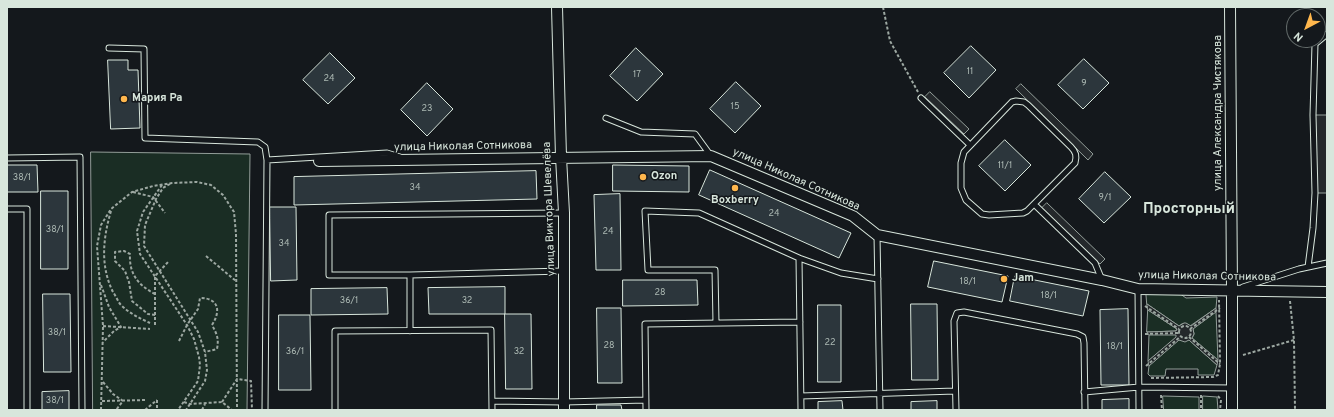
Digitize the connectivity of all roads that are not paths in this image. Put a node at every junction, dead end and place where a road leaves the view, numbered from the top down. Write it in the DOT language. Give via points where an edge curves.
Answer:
graph roads {
  1 [pos="557,7"];
  2 [pos="1230,7"];
  3 [pos="1327,34"];
  4 [pos="108,48"];
  5 [pos="921,98"];
  6 [pos="606,118"];
  7 [pos="970,145"];
  8 [pos="710,156"];
  9 [pos="561,157"];
  10 [pos="7,158"];
  11 [pos="267,160"];
  12 [pos="319,160"];
  13 [pos="408,160"];
  14 [pos="1035,205"];
  15 [pos="7,209"];
  16 [pos="564,213"];
  17 [pos="877,235"];
  18 [pos="799,258"];
  19 [pos="1327,263"];
  20 [pos="1308,267"];
  21 [pos="564,272"];
  22 [pos="410,275"];
  23 [pos="878,279"];
  24 [pos="1102,280"];
  25 [pos="1138,289"];
  26 [pos="1327,292"];
  27 [pos="1232,295"];
  28 [pos="800,322"];
  29 [pos="716,323"];
  30 [pos="410,331"];
  31 [pos="1139,387"];
  32 [pos="1232,388"];
  33 [pos="955,391"];
  34 [pos="1084,392"];
  35 [pos="880,393"];
  36 [pos="801,396"];
  37 [pos="646,400"];
  38 [pos="492,401"];
  39 [pos="564,406"];
  40 [pos="27,410"];
  41 [pos="82,410"];
  42 [pos="265,410"];
  43 [pos="335,410"];
  44 [pos="492,410"];
  45 [pos="646,410"];
  46 [pos="801,410"];
  47 [pos="880,410"];
  48 [pos="956,410"];
  49 [pos="1085,410"];
  50 [pos="1139,410"];
  51 [pos="1232,410"];
  1 -- 9 [label="street, улица Виктора Шевелёва"];
  2 -- 27 [label="street, улица Александра Чистякова"];
  3 -- 20 [label="lane" via="1315,44 1315,193"];
  4 -- 11 [label="lane" via="144,49 145,138 258,142 265,147"];
  5 -- 7 [label="lane"];
  6 -- 8 [label="lane" via="641,132 695,134"];
  7 -- 14 [label="lane" via="961,159 961,188 966,200 982,214 989,215 1023,213"];
  7 -- 14 [label="lane" via="1012,102 1020,101 1028,105 1072,147 1076,155 1075,163"];
  8 -- 9 [label="street, улица Николая Сотникова"];
  8 -- 17 [label="street, улица Николая Сотникова" via="853,216"];
  9 -- 13 [label="street, улица Николая Сотникова"];
  9 -- 16 [label="street, улица Виктора Шевелёва"];
  10 -- 41 [label="lane" via="80,157"];
  11 -- 13 [label="lane" via="387,153"];
  11 -- 42 [label="lane"];
  12 -- 13 [label="street, улица Николая Сотникова"];
  14 -- 24 [label="lane" via="1095,263"];
  15 -- 40 [label="lane" via="27,209"];
  16 -- 21 [label="street, улица Виктора Шевелёва"];
  16 -- 22 [label="lane" via="329,214 329,276"];
  17 -- 23 [label="lane"];
  17 -- 24 [label="street, улица Николая Сотникова"];
  18 -- 23 [label="lane" via="841,273"];
  18 -- 28 [label="lane"];
  18 -- 29 [label="lane" via="699,213 645,211 648,270 715,270"];
  19 -- 20 [label="lane"];
  20 -- 27 [label="lane"];
  21 -- 22 [label="lane"];
  21 -- 39 [label="street, улица Виктора Шевелёва"];
  22 -- 30 [label="lane"];
  23 -- 35 [label="lane"];
  24 -- 25 [label="street, улица Николая Сотникова"];
  25 -- 27 [label="street, улица Николая Сотникова" via="1220,290"];
  25 -- 31 [label="lane"];
  26 -- 27 [label="street, улица Николая Сотникова" via="1288,291"];
  27 -- 32 [label="street, улица Александра Чистякова"];
  28 -- 29 [label="lane"];
  28 -- 36 [label="lane"];
  29 -- 37 [label="lane" via="645,324"];
  30 -- 38 [label="lane" via="491,330"];
  30 -- 43 [label="lane" via="334,331"];
  31 -- 32 [label="lane"];
  31 -- 34 [label="lane"];
  31 -- 50 [label="lane"];
  32 -- 51 [label="street, улица Александра Чистякова"];
  33 -- 34 [label="lane" via="954,321 957,314 964,312 1083,337"];
  33 -- 35 [label="lane"];
  33 -- 48 [label="lane"];
  34 -- 49 [label="lane"];
  35 -- 36 [label="lane"];
  35 -- 47 [label="lane"];
  36 -- 46 [label="lane"];
  37 -- 39 [label="lane"];
  37 -- 45 [label="lane"];
  38 -- 39 [label="lane"];
  38 -- 44 [label="lane"];
}
